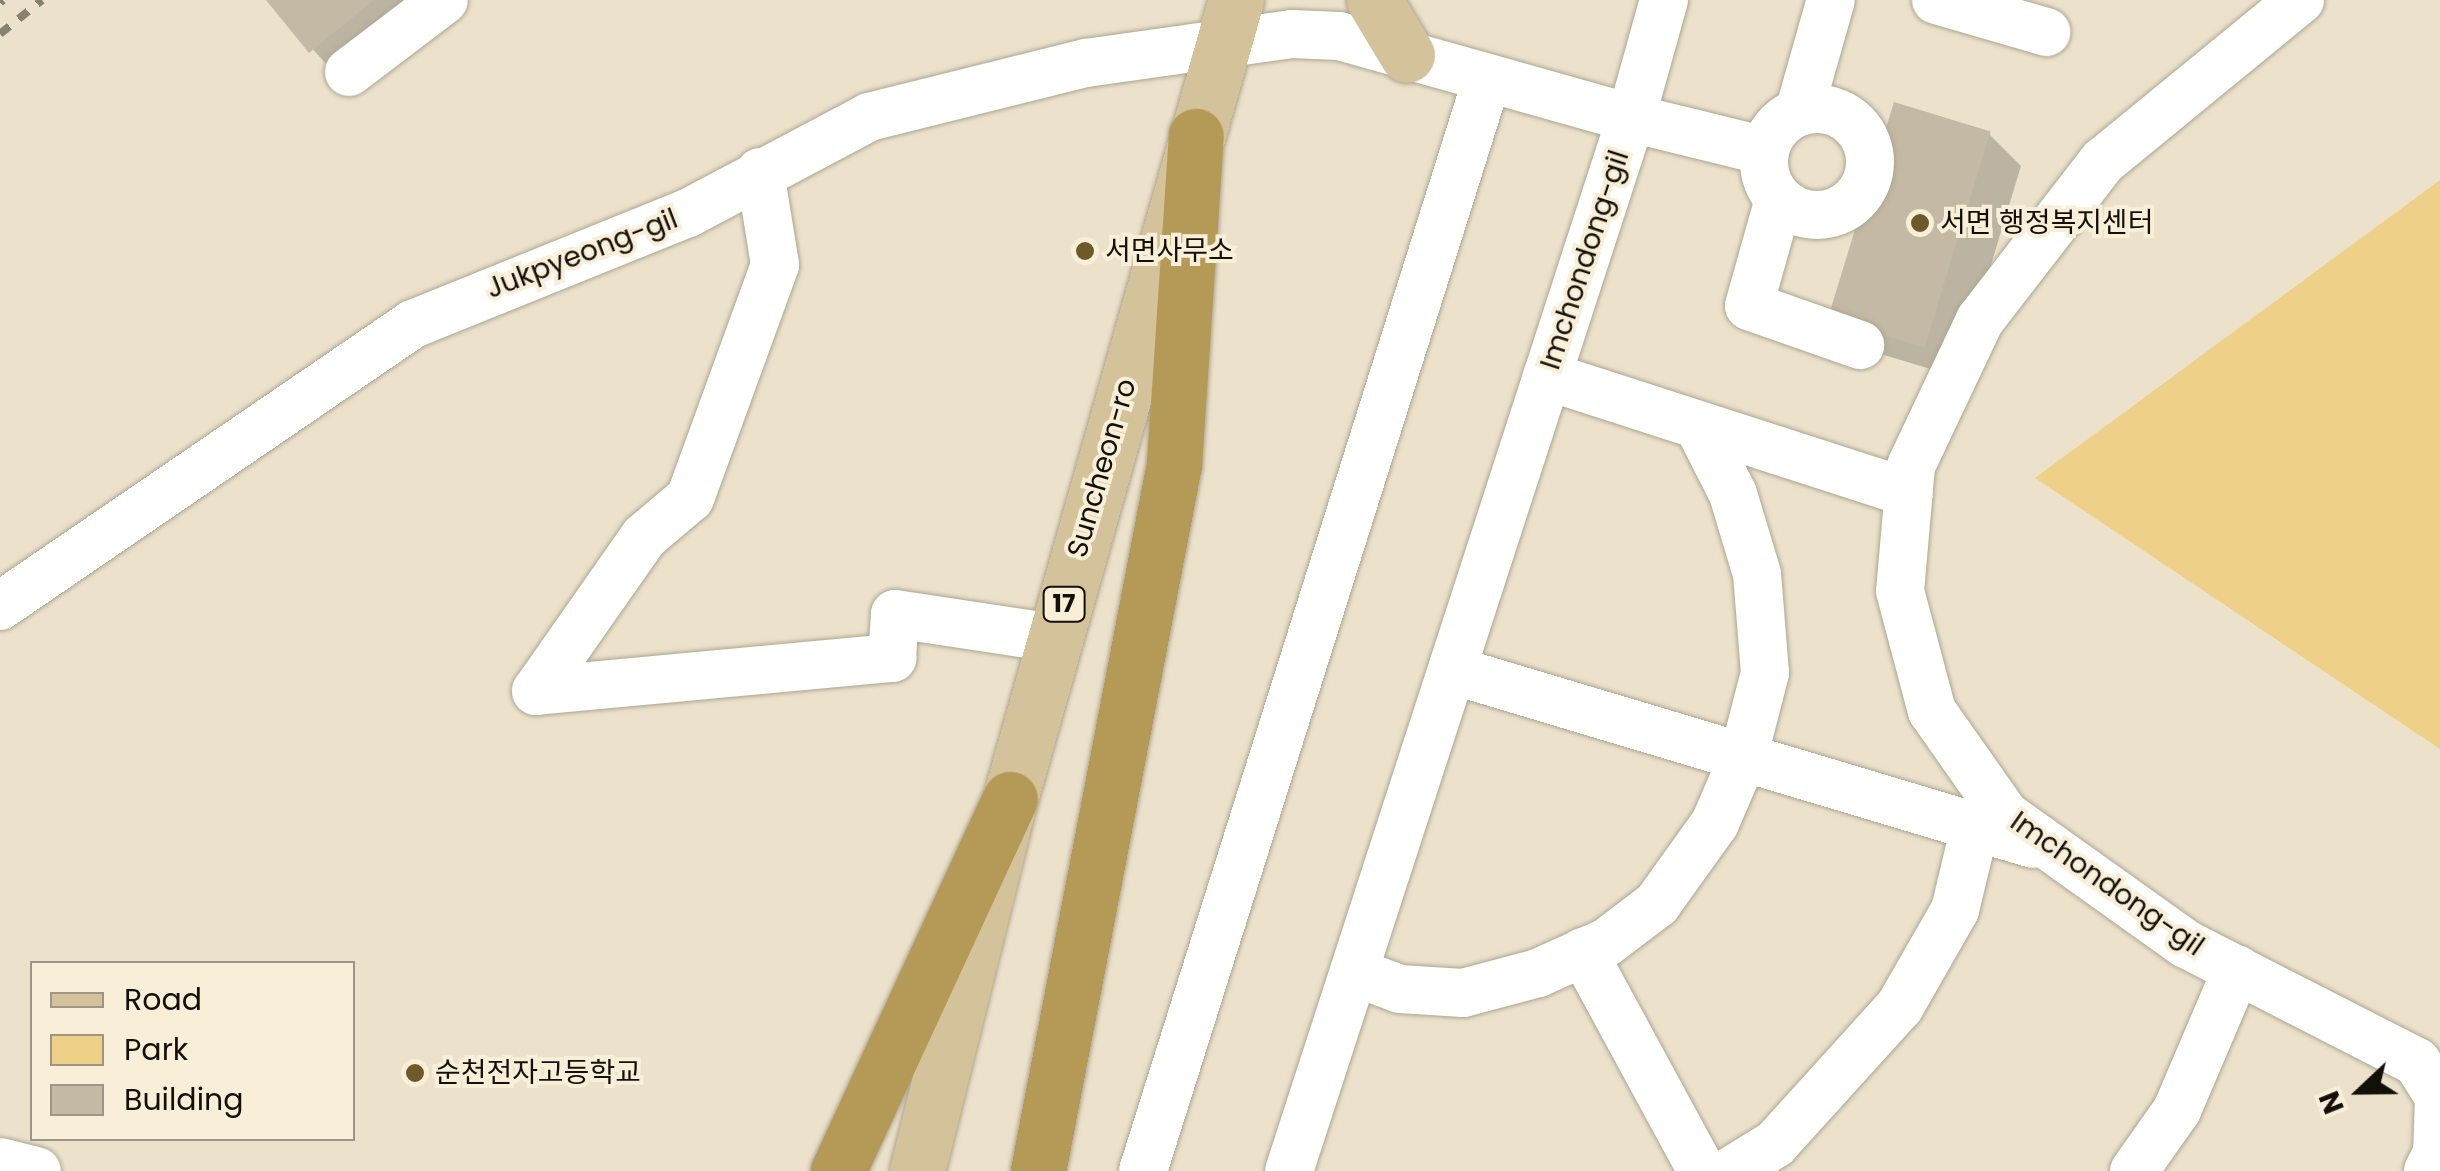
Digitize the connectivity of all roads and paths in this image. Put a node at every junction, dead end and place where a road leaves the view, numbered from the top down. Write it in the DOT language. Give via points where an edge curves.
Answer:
graph roads {
  1 [pos="444,0"];
  2 [pos="1374,0"];
  3 [pos="1664,0"];
  4 [pos="1830,0"];
  5 [pos="1936,0"];
  6 [pos="2300,0"];
  7 [pos="1230,20"];
  8 [pos="2046,32"];
  9 [pos="1407,56"];
  10 [pos="350,72"];
  11 [pos="1487,79"];
  12 [pos="1799,112"];
  13 [pos="1631,118"];
  14 [pos="1196,136"];
  15 [pos="1766,151"];
  16 [pos="760,172"];
  17 [pos="1779,199"];
  18 [pos="1860,345"];
  19 [pos="1547,376"];
  20 [pos="1698,425"];
  21 [pos="1908,493"];
  22 [pos="0,606"];
  23 [pos="1054,638"];
  24 [pos="1452,670"];
  25 [pos="1743,758"];
  26 [pos="1010,799"];
  27 [pos="1975,827"];
  28 [pos="2056,851"];
  29 [pos="1583,952"];
  30 [pos="2237,969"];
  31 [pos="1354,972"];
  32 [pos="0,1162"];
  33 [pos="37,1171"];
  34 [pos="838,1171"];
  35 [pos="917,1171"];
  36 [pos="1038,1171"];
  37 [pos="1143,1171"];
  38 [pos="1289,1171"];
  39 [pos="1702,1171"];
  40 [pos="1731,1171"];
  41 [pos="2134,1171"];
  42 [pos="2428,1171"];
  1 -- 10 [label="street"];
  2 -- 9 [label="main road"];
  3 -- 13 [label="street, Imchondong-gil"];
  4 -- 12 [label="street"];
  5 -- 8 [label="street"];
  6 -- 21 [label="street, Imchondong-gil" via="2103,161 1980,320 1911,466"];
  7 -- 9 [label="street, Imchondong-gil" via="1339,36"];
  7 -- 14 [label="main road, Suncheon-ro / 17"];
  7 -- 16 [label="street, Jukpyeong-gil" via="869,116"];
  9 -- 11 [label="street, Imchondong-gil"];
  11 -- 13 [label="street, Imchondong-gil"];
  11 -- 37 [label="street"];
  12 -- 15 [label="street" via="1783,121"];
  12 -- 17 [label="street" via="1834,111 1850,120 1869,148 1866,184 1843,209 1810,214"];
  13 -- 15 [label="street"];
  13 -- 19 [label="street, Imchondong-gil"];
  14 -- 23 [label="main road, Suncheon-ro / 17"];
  14 -- 36 [label="highway" via="1174,464"];
  15 -- 17 [label="street" via="1770,185"];
  16 -- 22 [label="street, Jukpyeong-gil" via="688,213 413,324"];
  16 -- 23 [label="street" via="775,264 690,498 644,537 536,690 892,658 895,614"];
  17 -- 18 [label="street" via="1749,306"];
  19 -- 20 [label="street"];
  19 -- 24 [label="street, Imchondong-gil"];
  20 -- 21 [label="street"];
  20 -- 25 [label="street" via="1733,494 1757,574 1766,673"];
  21 -- 28 [label="street, Imchondong-gil" via="1900,591 1932,711 2005,815"];
  23 -- 26 [label="main road, Suncheon-ro / 17"];
  24 -- 25 [label="street"];
  24 -- 31 [label="street, Imchondong-gil"];
  25 -- 27 [label="street"];
  25 -- 29 [label="street" via="1715,823 1657,904"];
  26 -- 34 [label="highway"];
  26 -- 35 [label="main road, Suncheon-ro / 17"];
  27 -- 28 [label="street"];
  27 -- 40 [label="street, Imchondong-gil" via="1954,910 1900,1006 1776,1144"];
  28 -- 30 [label="street, Imchondong-gil" via="2186,944"];
  29 -- 31 [label="street" via="1538,973 1463,993 1400,989"];
  29 -- 39 [label="street"];
  30 -- 41 [label="street, Imchondong-gil" via="2177,1110"];
  30 -- 42 [label="street, Imchondong-gil" via="2417,1062 2439,1097 2437,1152"];
  31 -- 38 [label="street, Imchondong-gil"];
  32 -- 33 [label="street"];
}
